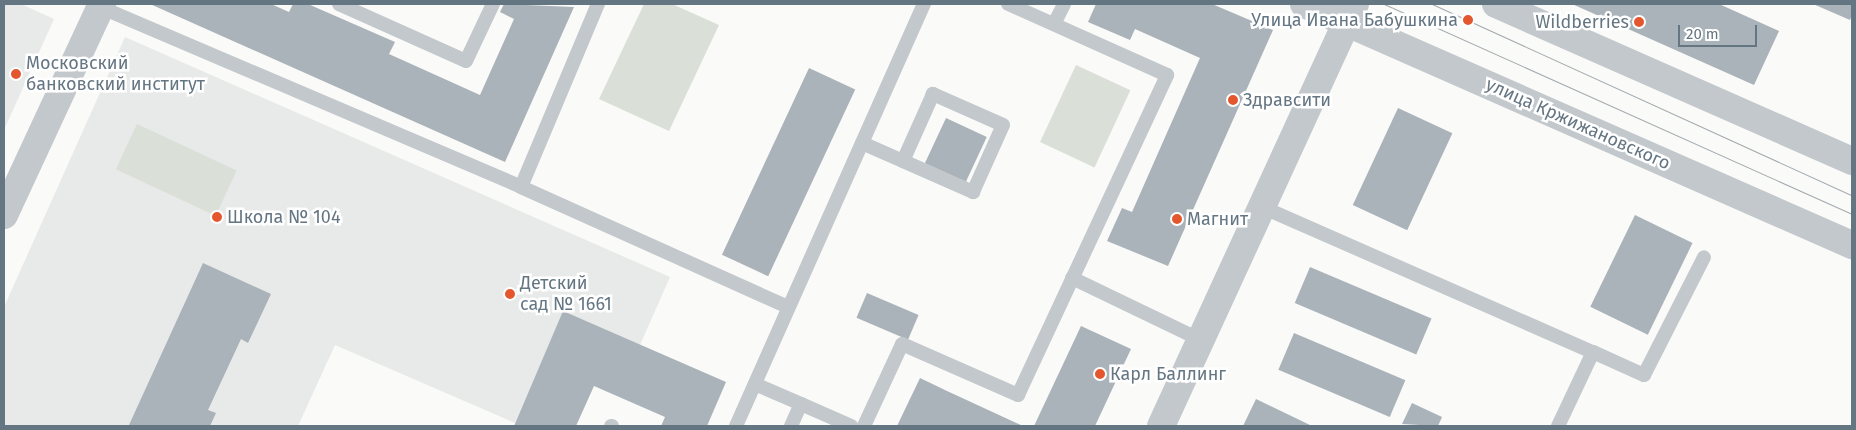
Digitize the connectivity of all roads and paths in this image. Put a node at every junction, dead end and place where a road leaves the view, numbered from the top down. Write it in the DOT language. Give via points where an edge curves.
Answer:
graph roads {
  1 [pos="338,4"];
  2 [pos="493,4"];
  3 [pos="598,4"];
  4 [pos="924,4"];
  5 [pos="1008,4"];
  6 [pos="1064,4"];
  7 [pos="1304,4"];
  8 [pos="1496,4"];
  9 [pos="101,5"];
  10 [pos="1351,13"];
  11 [pos="1054,24"];
  12 [pos="862,143"];
  13 [pos="902,162"];
  14 [pos="1852,162"];
  15 [pos="521,187"];
  16 [pos="1262,207"];
  17 [pos="4,215"];
  18 [pos="1852,245"];
  19 [pos="1704,257"];
  20 [pos="1072,278"];
  21 [pos="788,307"];
  22 [pos="1200,340"];
  23 [pos="1594,352"];
  24 [pos="755,384"];
  25 [pos="801,404"];
  26 [pos="736,426"];
  27 [pos="791,426"];
  28 [pos="851,426"];
  29 [pos="864,426"];
  30 [pos="1161,426"];
  31 [pos="1558,426"];
  1 -- 2 [label="lane" via="466,61"];
  3 -- 15 [label="lane"];
  4 -- 12 [label="lane"];
  5 -- 11 [label="lane"];
  6 -- 11 [label="lane"];
  7 -- 10 [label="street, улица Кржижановского"];
  8 -- 14 [label="street"];
  9 -- 15 [label="lane"];
  9 -- 17 [label="street"];
  10 -- 16 [label="street"];
  10 -- 18 [label="street, улица Кржижановского"];
  11 -- 20 [label="lane" via="1166,75"];
  12 -- 13 [label="lane"];
  12 -- 21 [label="lane"];
  13 -- 13 [label="lane" via="973,192 1003,125 933,94"];
  15 -- 21 [label="lane"];
  16 -- 22 [label="street"];
  16 -- 23 [label="lane"];
  19 -- 23 [label="lane" via="1644,375"];
  20 -- 22 [label="lane"];
  20 -- 29 [label="lane" via="1018,395 902,344"];
  21 -- 24 [label="lane"];
  22 -- 30 [label="street"];
  23 -- 31 [label="lane"];
  24 -- 25 [label="lane"];
  24 -- 26 [label="lane"];
  25 -- 27 [label="lane"];
  25 -- 28 [label="lane"];
}
